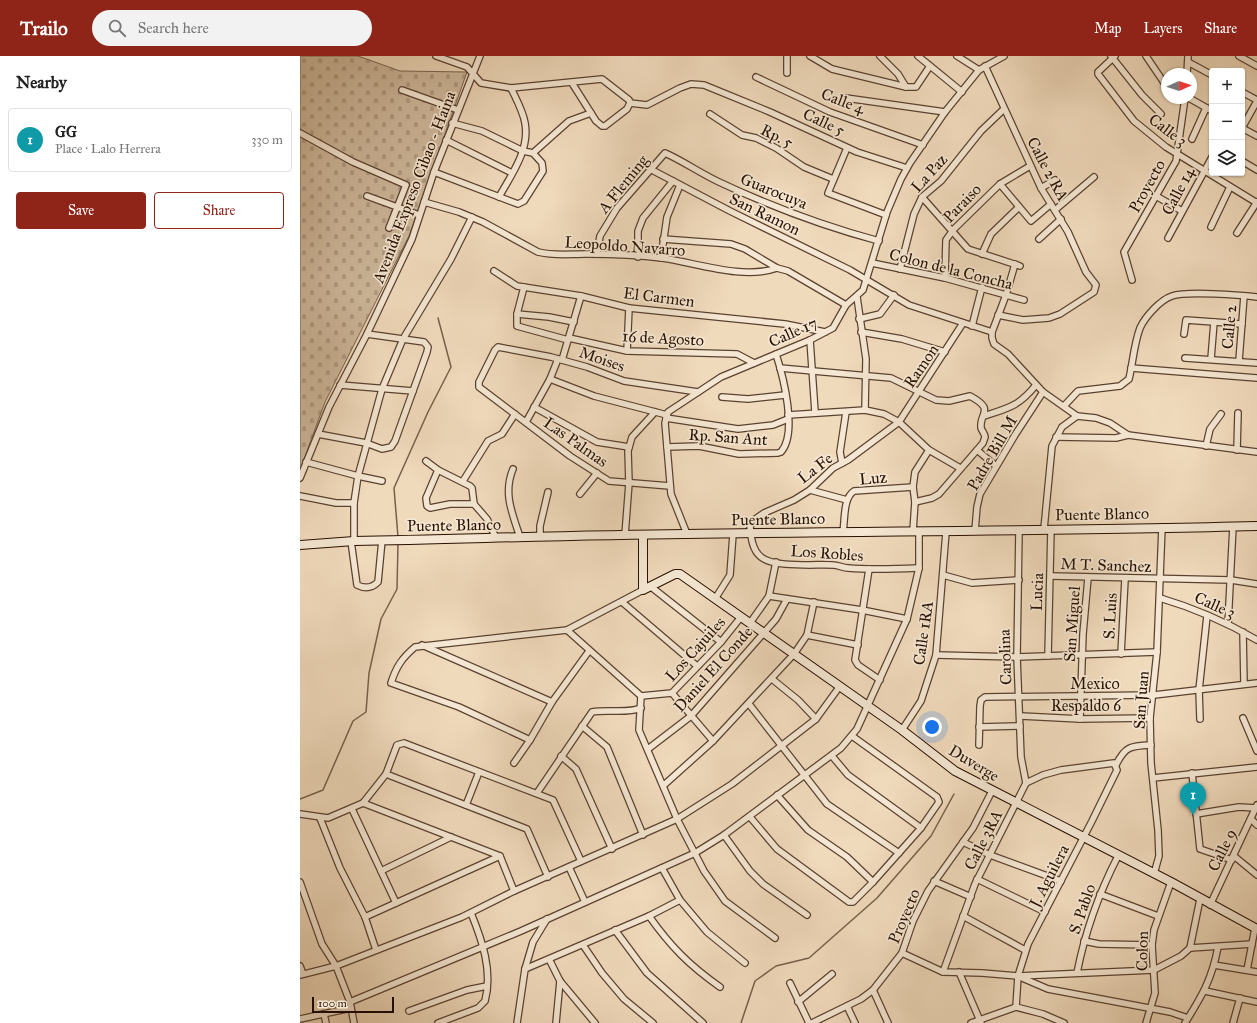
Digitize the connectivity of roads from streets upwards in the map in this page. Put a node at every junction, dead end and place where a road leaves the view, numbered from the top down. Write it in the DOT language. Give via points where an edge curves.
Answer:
graph roads {
  1 [pos="436,56"];
  2 [pos="480,56"];
  3 [pos="787,56"];
  4 [pos="810,56"];
  5 [pos="880,56"];
  6 [pos="918,56"];
  7 [pos="957,56"];
  8 [pos="1004,56"];
  9 [pos="1146,56"];
  10 [pos="1239,56"];
  11 [pos="1113,57"];
  12 [pos="1188,59"];
  13 [pos="930,66"];
  14 [pos="985,66"];
  15 [pos="1257,66"];
  16 [pos="979,70"];
  17 [pos="473,72"];
  18 [pos="787,72"];
  19 [pos="1209,73"];
  20 [pos="756,78"];
  21 [pos="1161,78"];
  22 [pos="572,83"];
  23 [pos="906,87"];
  24 [pos="511,88"];
  25 [pos="402,90"];
  26 [pos="962,92"];
  27 [pos="1245,94"];
  28 [pos="846,98"];
  29 [pos="1257,100"];
  30 [pos="630,103"];
  31 [pos="1197,103"];
  32 [pos="1184,104"];
  33 [pos="1206,108"];
  34 [pos="1004,109"];
  35 [pos="458,110"];
  36 [pos="1209,110"];
  37 [pos="945,112"];
  38 [pos="591,113"];
  39 [pos="710,114"];
  40 [pos="1161,114"];
  41 [pos="1245,122"];
  42 [pos="452,123"];
  43 [pos="1245,130"];
  44 [pos="300,133"];
  45 [pos="1257,136"];
  46 [pos="1192,139"];
  47 [pos="446,140"];
  48 [pos="923,144"];
  49 [pos="847,148"];
  50 [pos="523,151"];
  51 [pos="532,153"];
  52 [pos="665,153"];
  53 [pos="1178,155"];
  54 [pos="1209,162"];
  55 [pos="1245,163"];
  56 [pos="1030,166"];
  57 [pos="906,168"];
  58 [pos="652,170"];
  59 [pos="1257,170"];
  60 [pos="1204,171"];
  61 [pos="434,172"];
  62 [pos="512,173"];
  63 [pos="1094,177"];
  64 [pos="833,179"];
  65 [pos="1055,180"];
  66 [pos="672,181"];
  67 [pos="1000,184"];
  68 [pos="680,185"];
  69 [pos="1230,187"];
  70 [pos="1042,188"];
  71 [pos="367,196"];
  72 [pos="1156,196"];
  73 [pos="499,197"];
  74 [pos="922,197"];
  75 [pos="424,202"];
  76 [pos="1257,203"];
  77 [pos="1051,204"];
  78 [pos="398,207"];
  79 [pos="1019,207"];
  80 [pos="1055,210"];
  81 [pos="1182,211"];
  82 [pos="420,215"];
  83 [pos="886,216"];
  84 [pos="472,217"];
  85 [pos="1061,219"];
  86 [pos="1211,227"];
  87 [pos="389,228"];
  88 [pos="953,230"];
  89 [pos="1237,233"];
  90 [pos="1168,238"];
  91 [pos="663,239"];
  92 [pos="1039,239"];
  93 [pos="879,241"];
  94 [pos="597,254"];
  95 [pos="982,254"];
  96 [pos="638,257"];
  97 [pos="661,258"];
  98 [pos="872,263"];
  99 [pos="776,268"];
  100 [pos="900,269"];
  101 [pos="494,271"];
  102 [pos="945,278"];
  103 [pos="867,280"];
  104 [pos="1132,280"];
  105 [pos="524,287"];
  106 [pos="982,287"];
  107 [pos="894,295"];
  108 [pos="1006,295"];
  109 [pos="581,296"];
  110 [pos="1244,296"];
  111 [pos="857,297"];
  112 [pos="1257,297"];
  113 [pos="1024,300"];
  114 [pos="846,305"];
  115 [pos="629,308"];
  116 [pos="517,314"];
  117 [pos="998,315"];
  118 [pos="859,319"];
  119 [pos="574,322"];
  120 [pos="1214,322"];
  121 [pos="963,323"];
  122 [pos="1242,324"];
  123 [pos="972,326"];
  124 [pos="826,332"];
  125 [pos="861,332"];
  126 [pos="992,332"];
  127 [pos="367,334"];
  128 [pos="1184,334"];
  129 [pos="403,339"];
  130 [pos="569,339"];
  131 [pos="810,340"];
  132 [pos="627,351"];
  133 [pos="945,352"];
  134 [pos="776,354"];
  135 [pos="1185,358"];
  136 [pos="560,359"];
  137 [pos="1211,359"];
  138 [pos="1239,361"];
  139 [pos="754,363"];
  140 [pos="1257,363"];
  141 [pos="780,368"];
  142 [pos="1131,368"];
  143 [pos="812,370"];
  144 [pos="867,374"];
  145 [pos="1257,378"];
  146 [pos="550,379"];
  147 [pos="340,385"];
  148 [pos="1036,385"];
  149 [pos="479,387"];
  150 [pos="382,390"];
  151 [pos="413,391"];
  152 [pos="919,391"];
  153 [pos="698,392"];
  154 [pos="1043,392"];
  155 [pos="785,395"];
  156 [pos="722,397"];
  157 [pos="1064,406"];
  158 [pos="534,407"];
  159 [pos="865,410"];
  160 [pos="656,412"];
  161 [pos="815,412"];
  162 [pos="846,412"];
  163 [pos="515,414"];
  164 [pos="1221,414"];
  165 [pos="1238,414"];
  166 [pos="984,416"];
  167 [pos="1077,416"];
  168 [pos="667,417"];
  169 [pos="788,417"];
  170 [pos="526,422"];
  171 [pos="899,422"];
  172 [pos="318,434"];
  173 [pos="1128,435"];
  174 [pos="1056,437"];
  175 [pos="366,443"];
  176 [pos="1206,446"];
  177 [pos="629,447"];
  178 [pos="667,447"];
  179 [pos="929,450"];
  180 [pos="977,450"];
  181 [pos="1237,450"];
  182 [pos="1257,452"];
  183 [pos="426,461"];
  184 [pos="306,462"];
  185 [pos="842,463"];
  186 [pos="996,466"];
  187 [pos="960,468"];
  188 [pos="513,469"];
  189 [pos="438,470"];
  190 [pos="597,473"];
  191 [pos="358,476"];
  192 [pos="300,478"];
  193 [pos="382,481"];
  194 [pos="463,481"];
  195 [pos="629,483"];
  196 [pos="670,486"];
  197 [pos="913,487"];
  198 [pos="810,490"];
  199 [pos="548,492"];
  200 [pos="580,494"];
  201 [pos="300,496"];
  202 [pos="847,500"];
  203 [pos="915,502"];
  204 [pos="354,503"];
  205 [pos="474,504"];
  206 [pos="1233,526"];
  207 [pos="1257,526"];
  208 [pos="1162,527"];
  209 [pos="1048,529"];
  210 [pos="1019,530"];
  211 [pos="916,531"];
  212 [pos="975,531"];
  213 [pos="843,532"];
  214 [pos="946,532"];
  215 [pos="687,534"];
  216 [pos="733,534"];
  217 [pos="751,534"];
  218 [pos="625,535"];
  219 [pos="643,535"];
  220 [pos="520,537"];
  221 [pos="540,537"];
  222 [pos="496,538"];
  223 [pos="382,540"];
  224 [pos="352,541"];
  225 [pos="300,545"];
  226 [pos="776,562"];
  227 [pos="918,568"];
  228 [pos="869,569"];
  229 [pos="943,575"];
  230 [pos="1051,576"];
  231 [pos="1088,578"];
  232 [pos="1125,579"];
  233 [pos="1160,579"];
  234 [pos="1019,580"];
  235 [pos="1231,580"];
  236 [pos="1257,584"];
  237 [pos="650,586"];
  238 [pos="643,590"];
  239 [pos="769,596"];
  240 [pos="1160,598"];
  241 [pos="715,599"];
  242 [pos="787,599"];
  243 [pos="622,602"];
  244 [pos="814,602"];
  245 [pos="862,610"];
  246 [pos="1208,616"];
  247 [pos="742,617"];
  248 [pos="907,619"];
  249 [pos="750,623"];
  250 [pos="1228,624"];
  251 [pos="567,630"];
  252 [pos="764,632"];
  253 [pos="1244,632"];
  254 [pos="807,635"];
  255 [pos="1257,640"];
  256 [pos="721,642"];
  257 [pos="422,645"];
  258 [pos="858,645"];
  259 [pos="589,652"];
  260 [pos="1157,652"];
  261 [pos="794,654"];
  262 [pos="1121,654"];
  263 [pos="936,655"];
  264 [pos="1083,655"];
  265 [pos="1048,656"];
  266 [pos="1017,657"];
  267 [pos="697,666"];
  268 [pos="772,679"];
  269 [pos="880,680"];
  270 [pos="1257,683"];
  271 [pos="1244,684"];
  272 [pos="840,686"];
  273 [pos="1199,690"];
  274 [pos="672,693"];
  275 [pos="1154,695"];
  276 [pos="641,696"];
  277 [pos="1020,696"];
  278 [pos="1081,696"];
  279 [pos="552,702"];
  280 [pos="748,704"];
  281 [pos="868,707"];
  282 [pos="641,708"];
  283 [pos="691,716"];
  284 [pos="1020,716"];
  285 [pos="1150,718"];
  286 [pos="1243,718"];
  287 [pos="816,719"];
  288 [pos="1080,719"];
  289 [pos="1200,719"];
  290 [pos="582,726"];
  291 [pos="1020,726"];
  292 [pos="979,727"];
  293 [pos="902,730"];
  294 [pos="852,736"];
  295 [pos="530,740"];
  296 [pos="713,741"];
  297 [pos="781,745"];
  298 [pos="979,745"];
  299 [pos="1151,745"];
  300 [pos="648,749"];
  301 [pos="1257,751"];
  302 [pos="561,756"];
  303 [pos="832,756"];
  304 [pos="514,764"];
  305 [pos="1115,764"];
  306 [pos="1257,767"];
  307 [pos="479,772"];
  308 [pos="1192,773"];
  309 [pos="386,774"];
  310 [pos="805,775"];
  311 [pos="1153,778"];
  312 [pos="1026,784"];
  313 [pos="664,785"];
  314 [pos="992,791"];
  315 [pos="537,793"];
  316 [pos="777,795"];
  317 [pos="1016,802"];
  318 [pos="363,803"];
  319 [pos="466,805"];
  320 [pos="1256,807"];
  321 [pos="352,809"];
  322 [pos="300,814"];
  323 [pos="1196,814"];
  324 [pos="750,817"];
  325 [pos="320,818"];
  326 [pos="676,819"];
  327 [pos="1251,819"];
  328 [pos="1257,825"];
  329 [pos="921,828"];
  330 [pos="724,835"];
  331 [pos="643,836"];
  332 [pos="451,837"];
  333 [pos="1084,838"];
  334 [pos="963,842"];
  335 [pos="612,848"];
  336 [pos="899,853"];
  337 [pos="695,854"];
  338 [pos="990,855"];
  339 [pos="500,856"];
  340 [pos="1118,856"];
  341 [pos="1233,858"];
  342 [pos="581,861"];
  343 [pos="569,868"];
  344 [pos="662,868"];
  345 [pos="381,871"];
  346 [pos="1154,874"];
  347 [pos="1257,875"];
  348 [pos="548,877"];
  349 [pos="977,879"];
  350 [pos="934,880"];
  351 [pos="1061,881"];
  352 [pos="300,882"];
  353 [pos="873,882"];
  354 [pos="1171,882"];
  355 [pos="514,891"];
  356 [pos="1100,894"];
  357 [pos="971,897"];
  358 [pos="1200,899"];
  359 [pos="680,900"];
  360 [pos="585,902"];
  361 [pos="396,903"];
  362 [pos="1210,904"];
  363 [pos="1045,912"];
  364 [pos="471,913"];
  365 [pos="807,915"];
  366 [pos="649,916"];
  367 [pos="963,916"];
  368 [pos="1158,916"];
  369 [pos="365,917"];
  370 [pos="547,919"];
  371 [pos="1256,929"];
  372 [pos="615,930"];
  373 [pos="775,938"];
  374 [pos="1084,941"];
  375 [pos="1252,944"];
  376 [pos="583,945"];
  377 [pos="1152,945"];
  378 [pos="484,946"];
  379 [pos="1218,947"];
  380 [pos="1190,948"];
  381 [pos="376,950"];
  382 [pos="1025,950"];
  383 [pos="902,954"];
  384 [pos="550,959"];
  385 [pos="745,963"];
  386 [pos="1214,965"];
  387 [pos="300,966"];
  388 [pos="336,966"];
  389 [pos="525,969"];
  390 [pos="1154,970"];
  391 [pos="1247,970"];
  392 [pos="943,972"];
  393 [pos="959,972"];
  394 [pos="1257,972"];
  395 [pos="1077,973"];
  396 [pos="832,974"];
  397 [pos="302,975"];
  398 [pos="1018,976"];
  399 [pos="560,981"];
  400 [pos="790,983"];
  401 [pos="487,986"];
  402 [pos="720,987"];
  403 [pos="873,990"];
  404 [pos="1205,991"];
  405 [pos="1240,998"];
  406 [pos="798,1002"];
  407 [pos="1257,1002"];
  408 [pos="351,1005"];
  409 [pos="847,1006"];
  410 [pos="1016,1007"];
  411 [pos="1150,1009"];
  412 [pos="409,1011"];
  413 [pos="324,1014"];
  414 [pos="300,1019"];
  415 [pos="1187,1020"];
  416 [pos="980,1021"];
  417 [pos="1055,1021"];
  418 [pos="593,1022"];
  419 [pos="326,1023"];
  420 [pos="354,1023"];
  421 [pos="438,1023"];
  422 [pos="517,1023"];
  423 [pos="556,1023"];
  424 [pos="653,1023"];
  425 [pos="703,1023"];
  426 [pos="810,1023"];
  427 [pos="855,1023"];
  428 [pos="888,1023"];
  429 [pos="971,1023"];
  430 [pos="1064,1023"];
  431 [pos="1146,1023"];
  432 [pos="1233,1023"];
  1 -- 17 [label="street" via="467,67"];
  2 -- 17 [label="street, Avenida Expreso Cibao - Haina"];
  3 -- 18 [label="street"];
  4 -- 23 [label="street" via="832,68"];
  5 -- 23 [label="street" via="898,74"];
  6 -- 13 [label="street"];
  7 -- 16 [label="street"];
  8 -- 14 [label="street, Calle 17"];
  9 -- 21 [label="street"];
  10 -- 15 [label="street"];
  11 -- 40 [label="street" via="1142,95"];
  11 -- 53 [label="street, Calle 3" via="1098,74 1134,121"];
  12 -- 19 [label="street"];
  13 -- 23 [label="street" via="916,88"];
  13 -- 26 [label="street"];
  14 -- 16 [label="street, Calle 17"];
  14 -- 34 [label="street, Calle 2 RA"];
  16 -- 26 [label="street, Calle 17"];
  17 -- 24 [label="street" via="481,83"];
  17 -- 35 [label="street, Avenida Expreso Cibao - Haina"];
  20 -- 48 [label="street, Calle 4" via="830,112"];
  22 -- 24 [label="street"];
  22 -- 30 [label="street" via="602,80"];
  22 -- 38 [label="street"];
  24 -- 50 [label="street" via="525,122"];
  25 -- 35 [label="street"];
  26 -- 37 [label="street, Calle 17"];
  27 -- 29 [label="street"];
  28 -- 37 [label="street"];
  29 -- 41 [label="street"];
  30 -- 38 [label="street" via="627,109 605,126 596,121"];
  30 -- 49 [label="street, Calle 5" via="647,105 691,84 711,86"];
  31 -- 33 [label="street"];
  32 -- 53 [label="street, Proyecto"];
  33 -- 36 [label="street"];
  33 -- 46 [label="street"];
  34 -- 56 [label="street, Calle 2 RA"];
  34 -- 74 [label="street, La Paz" via="981,131 941,181"];
  35 -- 42 [label="street, Avenida Expreso Cibao - Haina"];
  37 -- 48 [label="street, Calle 17"];
  38 -- 51 [label="street" via="569,121"];
  39 -- 64 [label="street, Rp. 5" via="742,135 756,138 804,167"];
  42 -- 47 [label="street, Avenida Expreso Cibao - Haina"];
  42 -- 50 [label="street" via="482,131"];
  43 -- 45 [label="street"];
  44 -- 78 [label="street" via="353,162 404,184"];
  47 -- 61 [label="street, Avenida Expreso Cibao - Haina"];
  47 -- 62 [label="street"];
  48 -- 57 [label="street, Calle 17"];
  49 -- 57 [label="street, Calle 5"];
  49 -- 64 [label="street"];
  50 -- 51 [label="street"];
  50 -- 62 [label="street"];
  51 -- 73 [label="street" via="542,163 543,171 524,201 518,204"];
  52 -- 58 [label="street, A Fleming"];
  52 -- 93 [label="street, Guarocuya" via="717,181 769,204 840,230"];
  53 -- 60 [label="street, Calle 3"];
  53 -- 72 [label="street, Proyecto"];
  54 -- 60 [label="street, Calle 14"];
  55 -- 59 [label="street"];
  56 -- 67 [label="street, Paraiso"];
  56 -- 70 [label="street, Calle 2 RA"];
  57 -- 83 [label="street, Calle 17"];
  58 -- 66 [label="street, San Ramon"];
  58 -- 94 [label="street, A Fleming" via="616,208 600,236"];
  60 -- 69 [label="street, Calle 3"];
  60 -- 81 [label="street, Calle 14"];
  61 -- 73 [label="street"];
  61 -- 75 [label="street, Avenida Expreso Cibao - Haina"];
  62 -- 73 [label="street"];
  63 -- 80 [label="street"];
  64 -- 83 [label="street" via="828,192"];
  65 -- 70 [label="street"];
  66 -- 68 [label="street, San Ramon"];
  66 -- 96 [label="street" via="643,218 638,231"];
  67 -- 79 [label="street"];
  67 -- 88 [label="street, Paraiso"];
  68 -- 91 [label="street" via="667,217"];
  68 -- 103 [label="street, San Ramon"];
  69 -- 76 [label="street, Calle 3"];
  69 -- 86 [label="street"];
  70 -- 77 [label="street, Calle 2 RA"];
  71 -- 78 [label="street"];
  72 -- 81 [label="street"];
  72 -- 104 [label="street, Proyecto" via="1124,252"];
  74 -- 88 [label="street"];
  74 -- 100 [label="street, La Paz" via="914,214"];
  75 -- 82 [label="street, Avenida Expreso Cibao - Haina"];
  75 -- 84 [label="street, Leopoldo Navarro"];
  76 -- 89 [label="street"];
  77 -- 79 [label="street" via="1032,221"];
  77 -- 80 [label="street, Calle 2 RA"];
  78 -- 82 [label="street"];
  78 -- 87 [label="street"];
  79 -- 95 [label="street" via="991,234"];
  80 -- 85 [label="street, Calle 2 RA"];
  81 -- 90 [label="street, Calle 14"];
  82 -- 127 [label="street, Avenida Expreso Cibao - Haina" via="412,239"];
  83 -- 93 [label="street, Calle 17"];
  84 -- 94 [label="street, Leopoldo Navarro" via="538,252"];
  84 -- 129 [label="street" via="451,259"];
  85 -- 92 [label="street"];
  85 -- 117 [label="street, Calle 2 RA" via="1086,272 1094,280 1094,292 1060,314 1049,318 1023,320"];
  88 -- 95 [label="street" via="968,249"];
  88 -- 102 [label="street, Paraiso" via="946,240"];
  91 -- 97 [label="street"];
  91 -- 99 [label="street" via="731,244 745,249"];
  93 -- 98 [label="street, Calle 17"];
  94 -- 96 [label="street, Leopoldo Navarro"];
  95 -- 108 [label="street" via="1017,265"];
  96 -- 97 [label="street, Leopoldo Navarro"];
  97 -- 99 [label="street, Leopoldo Navarro" via="736,272 768,271"];
  98 -- 100 [label="street, Colon de la Concha"];
  98 -- 103 [label="street, Calle 17"];
  99 -- 114 [label="street" via="788,271"];
  100 -- 102 [label="street, Colon de la Concha"];
  101 -- 105 [label="street, El Carmen" via="517,286"];
  102 -- 106 [label="street, Colon de la Concha"];
  103 -- 107 [label="street, San Ramon"];
  103 -- 111 [label="street, Calle 17"];
  105 -- 109 [label="street, El Carmen"];
  105 -- 116 [label="street"];
  106 -- 108 [label="street, Colon de la Concha"];
  106 -- 123 [label="street"];
  107 -- 118 [label="street" via="880,314"];
  107 -- 121 [label="street, San Ramon" via="909,305"];
  108 -- 113 [label="street, Colon de la Concha"];
  108 -- 117 [label="street"];
  109 -- 115 [label="street, El Carmen"];
  109 -- 119 [label="street"];
  110 -- 112 [label="street"];
  110 -- 122 [label="street, Calle 2"];
  110 -- 142 [label="street" via="1166,298 1141,326"];
  111 -- 114 [label="street, Calle 17"];
  111 -- 118 [label="street"];
  114 -- 124 [label="street, Calle 17" via="833,328"];
  115 -- 124 [label="street, El Carmen" via="785,324"];
  115 -- 132 [label="street"];
  116 -- 119 [label="street"];
  116 -- 130 [label="street, 16 de Agosto" via="518,327"];
  117 -- 126 [label="street"];
  118 -- 125 [label="street"];
  119 -- 130 [label="street"];
  120 -- 122 [label="street"];
  120 -- 128 [label="street" via="1185,321"];
  120 -- 137 [label="street"];
  121 -- 123 [label="street, San Ramon"];
  121 -- 133 [label="street, Ramon"];
  122 -- 138 [label="street, Calle 2"];
  123 -- 126 [label="street, San Ramon"];
  124 -- 131 [label="street, Calle 17"];
  125 -- 133 [label="street" via="902,339"];
  125 -- 144 [label="street"];
  126 -- 148 [label="street" via="994,344 1008,354"];
  127 -- 129 [label="street"];
  127 -- 147 [label="street, Avenida Expreso Cibao - Haina"];
  129 -- 150 [label="street"];
  129 -- 151 [label="street" via="424,342 428,347"];
  130 -- 132 [label="street, 16 de Agosto"];
  130 -- 136 [label="street"];
  131 -- 134 [label="street, Calle 17"];
  131 -- 143 [label="street"];
  132 -- 139 [label="street, 16 de Agosto" via="737,354"];
  133 -- 152 [label="street, Ramon"];
  134 -- 139 [label="street, Calle 17"];
  134 -- 141 [label="street, Rp. San Ant"];
  135 -- 137 [label="street"];
  136 -- 146 [label="street"];
  136 -- 149 [label="street, Moises" via="498,347 479,382"];
  136 -- 153 [label="street, Moises" via="624,381"];
  137 -- 138 [label="street"];
  138 -- 140 [label="street"];
  139 -- 153 [label="street, Calle 17" via="721,377"];
  141 -- 143 [label="street"];
  141 -- 155 [label="street, Rp. San Ant"];
  142 -- 145 [label="street"];
  142 -- 157 [label="street" via="1126,382 1120,386 1078,390"];
  143 -- 144 [label="street"];
  143 -- 161 [label="street"];
  144 -- 152 [label="street" via="891,378"];
  144 -- 159 [label="street"];
  146 -- 158 [label="street"];
  146 -- 160 [label="street" via="594,396"];
  147 -- 150 [label="street"];
  147 -- 172 [label="street, Avenida Expreso Cibao - Haina"];
  148 -- 154 [label="street"];
  148 -- 166 [label="street" via="1026,398 1018,403"];
  149 -- 163 [label="street, Las Palmas"];
  150 -- 151 [label="street"];
  150 -- 175 [label="street"];
  151 -- 175 [label="street" via="391,447 382,448"];
  152 -- 166 [label="street" via="932,398 949,401 970,396 984,407"];
  152 -- 171 [label="street, Ramon"];
  153 -- 168 [label="street, Calle 17" via="675,406 668,412"];
  154 -- 157 [label="street"];
  154 -- 186 [label="street, Padre Bill M"];
  155 -- 156 [label="street"];
  155 -- 169 [label="street, Rp. San Ant"];
  157 -- 167 [label="street"];
  158 -- 170 [label="street"];
  158 -- 177 [label="street" via="597,442"];
  159 -- 162 [label="street"];
  159 -- 171 [label="street" via="884,414"];
  160 -- 168 [label="street"];
  160 -- 177 [label="street" via="632,437"];
  161 -- 162 [label="street"];
  161 -- 169 [label="street"];
  162 -- 185 [label="street" via="840,452"];
  163 -- 170 [label="street, Las Palmas"];
  163 -- 194 [label="street" via="502,434 488,441"];
  164 -- 176 [label="street" via="1210,429"];
  165 -- 181 [label="street"];
  166 -- 180 [label="street" via="981,428 985,437"];
  167 -- 173 [label="street" via="1096,418"];
  167 -- 174 [label="street" via="1062,427"];
  168 -- 169 [label="street" via="738,429 773,425"];
  168 -- 178 [label="street"];
  169 -- 178 [label="street, Rp. San Ant" via="789,434 783,449 778,453 739,454 699,446"];
  170 -- 190 [label="street, Las Palmas"];
  171 -- 179 [label="street"];
  171 -- 185 [label="street, La Fe"];
  172 -- 175 [label="street"];
  172 -- 184 [label="street, Avenida Expreso Cibao - Haina"];
  173 -- 174 [label="street" via="1116,438"];
  173 -- 176 [label="street"];
  174 -- 209 [label="street, Lucia" via="1049,464"];
  175 -- 191 [label="street"];
  176 -- 181 [label="street"];
  177 -- 195 [label="street"];
  178 -- 196 [label="street"];
  179 -- 187 [label="street"];
  179 -- 197 [label="street" via="915,472"];
  180 -- 186 [label="street"];
  180 -- 187 [label="street"];
  181 -- 182 [label="street"];
  183 -- 189 [label="street"];
  184 -- 191 [label="street"];
  184 -- 192 [label="street, Avenida Expreso Cibao - Haina"];
  185 -- 198 [label="street, La Fe"];
  186 -- 212 [label="street, Padre Bill M" via="980,494"];
  187 -- 203 [label="street" via="939,494"];
  188 -- 220 [label="street" via="508,481 508,496"];
  189 -- 194 [label="street"];
  189 -- 205 [label="street" via="426,498 427,506"];
  190 -- 195 [label="street, Las Palmas" via="609,480"];
  190 -- 200 [label="street"];
  191 -- 193 [label="street"];
  191 -- 204 [label="street"];
  194 -- 205 [label="street" via="472,488"];
  195 -- 196 [label="street, Las Palmas"];
  195 -- 218 [label="street"];
  196 -- 215 [label="street"];
  197 -- 202 [label="street, Luz" via="854,492"];
  197 -- 203 [label="street"];
  198 -- 202 [label="street"];
  198 -- 217 [label="street, La Fe" via="754,520 750,526"];
  199 -- 221 [label="street"];
  201 -- 204 [label="street" via="336,503"];
  202 -- 213 [label="street, Luz"];
  203 -- 211 [label="street"];
  204 -- 224 [label="street"];
  205 -- 222 [label="street" via="487,519"];
  206 -- 207 [label="street, Puente Blanco"];
  206 -- 208 [label="street, Puente Blanco"];
  206 -- 235 [label="street"];
  208 -- 209 [label="street, Puente Blanco"];
  208 -- 233 [label="street, San Juan"];
  209 -- 210 [label="street, Puente Blanco"];
  209 -- 230 [label="street, Lucia"];
  210 -- 212 [label="street, Puente Blanco"];
  210 -- 234 [label="street, Carolina"];
  211 -- 213 [label="street, Puente Blanco"];
  211 -- 214 [label="street, Puente Blanco"];
  211 -- 227 [label="street"];
  212 -- 214 [label="street, Puente Blanco"];
  213 -- 217 [label="street, Puente Blanco"];
  214 -- 229 [label="street, Calle 1RA"];
  215 -- 216 [label="street, Puente Blanco"];
  215 -- 219 [label="street, Puente Blanco"];
  216 -- 217 [label="street, Puente Blanco"];
  216 -- 241 [label="street" via="730,575"];
  217 -- 226 [label="street, Los Robles" via="756,553 762,559"];
  218 -- 219 [label="street, Puente Blanco"];
  218 -- 221 [label="street, Puente Blanco"];
  219 -- 238 [label="street"];
  220 -- 221 [label="street, Puente Blanco"];
  220 -- 222 [label="street, Puente Blanco"];
  222 -- 223 [label="street, Puente Blanco"];
  223 -- 224 [label="street, Puente Blanco"];
  223 -- 224 [label="street" via="378,582 373,587 362,588 358,585"];
  224 -- 225 [label="street, Puente Blanco"];
  226 -- 228 [label="street, Los Robles"];
  226 -- 239 [label="street"];
  227 -- 228 [label="street, Los Robles"];
  227 -- 248 [label="street"];
  228 -- 245 [label="street"];
  229 -- 234 [label="street" via="972,583"];
  229 -- 263 [label="street, Calle 1RA"];
  230 -- 231 [label="street, M T. Sanchez"];
  230 -- 265 [label="street, Lucia"];
  231 -- 232 [label="street, M T. Sanchez"];
  231 -- 264 [label="street, San Miguel"];
  232 -- 233 [label="street, M T. Sanchez"];
  232 -- 262 [label="street, S. Luis"];
  233 -- 235 [label="street, M T. Sanchez"];
  233 -- 240 [label="street, San Juan"];
  234 -- 266 [label="street, Carolina"];
  235 -- 236 [label="street, M T. Sanchez"];
  235 -- 250 [label="street"];
  237 -- 238 [label="street"];
  237 -- 241 [label="street, Duverge" via="677,574"];
  237 -- 256 [label="street"];
  238 -- 243 [label="street"];
  239 -- 242 [label="street"];
  239 -- 249 [label="street"];
  240 -- 246 [label="street, Calle 3"];
  240 -- 260 [label="street, San Juan"];
  241 -- 247 [label="street, Duverge"];
  242 -- 244 [label="street"];
  242 -- 252 [label="street, Daniel El Conde" via="776,619"];
  243 -- 251 [label="street"];
  243 -- 267 [label="street"];
  244 -- 245 [label="street"];
  244 -- 254 [label="street"];
  245 -- 248 [label="street"];
  245 -- 258 [label="street"];
  246 -- 250 [label="street, Calle 3"];
  246 -- 273 [label="street"];
  247 -- 249 [label="street, Duverge"];
  247 -- 256 [label="street, Los Cajuiles"];
  248 -- 269 [label="street"];
  249 -- 252 [label="street, Duverge"];
  250 -- 253 [label="street, Calle 3"];
  251 -- 257 [label="street"];
  251 -- 259 [label="street"];
  252 -- 261 [label="street, Duverge"];
  252 -- 283 [label="street, Daniel El Conde"];
  253 -- 255 [label="street, Calle 3"];
  253 -- 271 [label="street"];
  254 -- 258 [label="street"];
  254 -- 261 [label="street"];
  256 -- 267 [label="street, Los Cajuiles"];
  257 -- 279 [label="street"];
  257 -- 295 [label="street" via="415,647 403,657 396,667 391,683 459,707"];
  258 -- 269 [label="street" via="856,663"];
  259 -- 276 [label="street"];
  259 -- 279 [label="street"];
  260 -- 262 [label="street"];
  260 -- 275 [label="street, San Juan"];
  261 -- 268 [label="street"];
  261 -- 272 [label="street, Duverge"];
  262 -- 264 [label="street"];
  263 -- 266 [label="street"];
  263 -- 293 [label="street, Calle 1RA" via="921,701"];
  264 -- 265 [label="street"];
  264 -- 278 [label="street, San Miguel"];
  265 -- 266 [label="street"];
  266 -- 277 [label="street, Carolina"];
  267 -- 274 [label="street, Los Cajuiles"];
  268 -- 280 [label="street"];
  268 -- 287 [label="street"];
  269 -- 281 [label="street"];
  270 -- 271 [label="street, Mexico"];
  271 -- 273 [label="street, Mexico"];
  272 -- 281 [label="street, Duverge"];
  272 -- 287 [label="street"];
  273 -- 275 [label="street, Mexico"];
  273 -- 289 [label="street"];
  274 -- 276 [label="street, Los Cajuiles"];
  274 -- 283 [label="street"];
  275 -- 278 [label="street, Mexico"];
  275 -- 285 [label="street, San Juan"];
  276 -- 282 [label="street"];
  277 -- 278 [label="street, Mexico"];
  277 -- 284 [label="street, Carolina"];
  277 -- 292 [label="street, Mexico" via="985,697 981,700"];
  278 -- 288 [label="street, San Miguel"];
  279 -- 295 [label="street"];
  280 -- 296 [label="street"];
  280 -- 297 [label="street"];
  281 -- 293 [label="street, Duverge"];
  281 -- 294 [label="street"];
  282 -- 290 [label="street" via="592,712"];
  282 -- 300 [label="street" via="639,730"];
  283 -- 296 [label="street"];
  283 -- 300 [label="street, Daniel El Conde"];
  284 -- 288 [label="street, Respaldo 6"];
  284 -- 291 [label="street, Carolina"];
  285 -- 288 [label="street, Respaldo 6"];
  285 -- 299 [label="street, San Juan"];
  286 -- 301 [label="street"];
  287 -- 297 [label="street"];
  290 -- 302 [label="street"];
  290 -- 331 [label="street" via="606,747"];
  291 -- 292 [label="street"];
  291 -- 312 [label="street, Carolina" via="1021,757"];
  292 -- 298 [label="street"];
  293 -- 314 [label="street, Duverge" via="955,771"];
  294 -- 303 [label="street"];
  294 -- 329 [label="street" via="939,800"];
  295 -- 304 [label="street"];
  296 -- 313 [label="street"];
  297 -- 310 [label="street"];
  297 -- 326 [label="street" via="732,784"];
  299 -- 305 [label="street, J. Aguilera" via="1126,749"];
  299 -- 311 [label="street, San Juan"];
  300 -- 313 [label="street"];
  302 -- 315 [label="street"];
  302 -- 335 [label="street" via="576,768"];
  303 -- 310 [label="street"];
  303 -- 329 [label="street" via="848,775"];
  305 -- 312 [label="street" via="1061,770 1043,775"];
  305 -- 333 [label="street, J. Aguilera" via="1117,770"];
  306 -- 308 [label="street"];
  307 -- 309 [label="street" via="404,744 397,745"];
  307 -- 315 [label="street"];
  307 -- 319 [label="street"];
  308 -- 311 [label="street"];
  308 -- 323 [label="street"];
  309 -- 318 [label="street"];
  309 -- 319 [label="street"];
  310 -- 316 [label="street"];
  310 -- 336 [label="street" via="827,804"];
  311 -- 346 [label="street, San Juan" via="1159,856"];
  312 -- 317 [label="street, Calle 3RA"];
  313 -- 326 [label="street"];
  314 -- 317 [label="street, Duverge"];
  314 -- 334 [label="street, Proyecto"];
  315 -- 342 [label="street" via="553,800"];
  316 -- 324 [label="street"];
  316 -- 353 [label="street" via="808,830 847,857"];
  317 -- 333 [label="street, Duverge"];
  317 -- 338 [label="street, Calle 3RA"];
  318 -- 321 [label="street"];
  318 -- 332 [label="street"];
  319 -- 348 [label="street" via="526,829"];
  320 -- 323 [label="street"];
  320 -- 327 [label="street, Calle 9"];
  321 -- 325 [label="street" via="328,818"];
  321 -- 345 [label="street"];
  322 -- 325 [label="street"];
  323 -- 341 [label="street" via="1200,850"];
  324 -- 330 [label="street"];
  324 -- 353 [label="street" via="777,849 849,902 853,902"];
  325 -- 369 [label="street" via="340,868"];
  326 -- 331 [label="street"];
  326 -- 337 [label="street"];
  327 -- 328 [label="street"];
  327 -- 341 [label="street, Calle 9"];
  329 -- 336 [label="street"];
  330 -- 337 [label="street"];
  330 -- 365 [label="street" via="750,871 763,884"];
  331 -- 335 [label="street"];
  332 -- 339 [label="street"];
  332 -- 345 [label="street"];
  333 -- 340 [label="street, Duverge"];
  333 -- 351 [label="street, J. Aguilera"];
  334 -- 338 [label="street"];
  334 -- 350 [label="street, Proyecto"];
  335 -- 342 [label="street"];
  336 -- 353 [label="street"];
  337 -- 344 [label="street"];
  337 -- 373 [label="street" via="725,901"];
  338 -- 349 [label="street, Calle 3RA"];
  338 -- 351 [label="street"];
  339 -- 355 [label="street"];
  339 -- 361 [label="street"];
  340 -- 346 [label="street, Duverge"];
  340 -- 356 [label="street, S. Pablo"];
  341 -- 347 [label="street"];
  341 -- 362 [label="street, Calle 9"];
  342 -- 343 [label="street"];
  343 -- 348 [label="street"];
  343 -- 360 [label="street"];
  344 -- 359 [label="street"];
  344 -- 360 [label="street"];
  345 -- 361 [label="street"];
  346 -- 354 [label="street, Duverge"];
  348 -- 355 [label="street"];
  349 -- 357 [label="street, Calle 3RA"];
  349 -- 363 [label="street"];
  350 -- 357 [label="street"];
  350 -- 383 [label="street, Proyecto" via="919,909"];
  351 -- 363 [label="street, J. Aguilera"];
  352 -- 388 [label="street" via="322,944"];
  354 -- 358 [label="street, Duverge"];
  354 -- 368 [label="street, Colon"];
  355 -- 364 [label="street"];
  356 -- 368 [label="street"];
  356 -- 374 [label="street, S. Pablo"];
  357 -- 367 [label="street, Calle 3RA"];
  358 -- 362 [label="street, Duverge"];
  358 -- 380 [label="street"];
  359 -- 366 [label="street"];
  359 -- 385 [label="street" via="707,932"];
  360 -- 370 [label="street"];
  361 -- 369 [label="street"];
  362 -- 371 [label="street, Duverge"];
  363 -- 382 [label="street, J. Aguilera"];
  364 -- 378 [label="street"];
  364 -- 381 [label="street"];
  366 -- 372 [label="street"];
  366 -- 402 [label="street" via="666,941 691,966"];
  367 -- 382 [label="street"];
  367 -- 392 [label="street, Calle 3RA"];
  368 -- 377 [label="street, Colon"];
  369 -- 381 [label="street"];
  370 -- 378 [label="street"];
  370 -- 389 [label="street" via="534,942"];
  371 -- 375 [label="street"];
  372 -- 376 [label="street"];
  372 -- 425 [label="street" via="647,973"];
  374 -- 377 [label="street" via="1099,944"];
  374 -- 395 [label="street, S. Pablo"];
  375 -- 379 [label="street"];
  375 -- 391 [label="street"];
  376 -- 384 [label="street"];
  376 -- 424 [label="street" via="624,999"];
  377 -- 390 [label="street, Colon"];
  378 -- 401 [label="street"];
  378 -- 408 [label="street"];
  379 -- 380 [label="street"];
  379 -- 386 [label="street"];
  380 -- 390 [label="street" via="1177,959"];
  381 -- 388 [label="street"];
  382 -- 398 [label="street, J. Aguilera"];
  383 -- 392 [label="street"];
  383 -- 403 [label="street, Proyecto"];
  384 -- 389 [label="street"];
  384 -- 399 [label="street"];
  386 -- 391 [label="street"];
  386 -- 404 [label="street"];
  387 -- 397 [label="street"];
  388 -- 397 [label="street"];
  388 -- 408 [label="street"];
  389 -- 422 [label="street"];
  390 -- 395 [label="street"];
  390 -- 411 [label="street, Colon" via="1155,993"];
  391 -- 394 [label="street"];
  392 -- 393 [label="street"];
  393 -- 398 [label="street"];
  393 -- 416 [label="street"];
  395 -- 398 [label="street"];
  396 -- 406 [label="street"];
  398 -- 410 [label="street, J. Aguilera"];
  398 -- 411 [label="street" via="1048,989"];
  399 -- 418 [label="street"];
  399 -- 423 [label="street"];
  400 -- 406 [label="street"];
  401 -- 412 [label="street" via="467,990"];
  401 -- 421 [label="street" via="487,995 482,1005"];
  403 -- 409 [label="street, Proyecto"];
  403 -- 428 [label="street"];
  404 -- 405 [label="street"];
  404 -- 415 [label="street"];
  405 -- 407 [label="street"];
  405 -- 432 [label="street"];
  406 -- 426 [label="street"];
  408 -- 413 [label="street"];
  408 -- 420 [label="street"];
  409 -- 426 [label="street, Proyecto"];
  409 -- 427 [label="street"];
  410 -- 416 [label="street"];
  410 -- 417 [label="street"];
  411 -- 415 [label="street" via="1170,1012"];
  411 -- 431 [label="street, Colon"];
  413 -- 414 [label="street"];
  413 -- 419 [label="street"];
  416 -- 429 [label="street"];
  417 -- 430 [label="street"];
}
